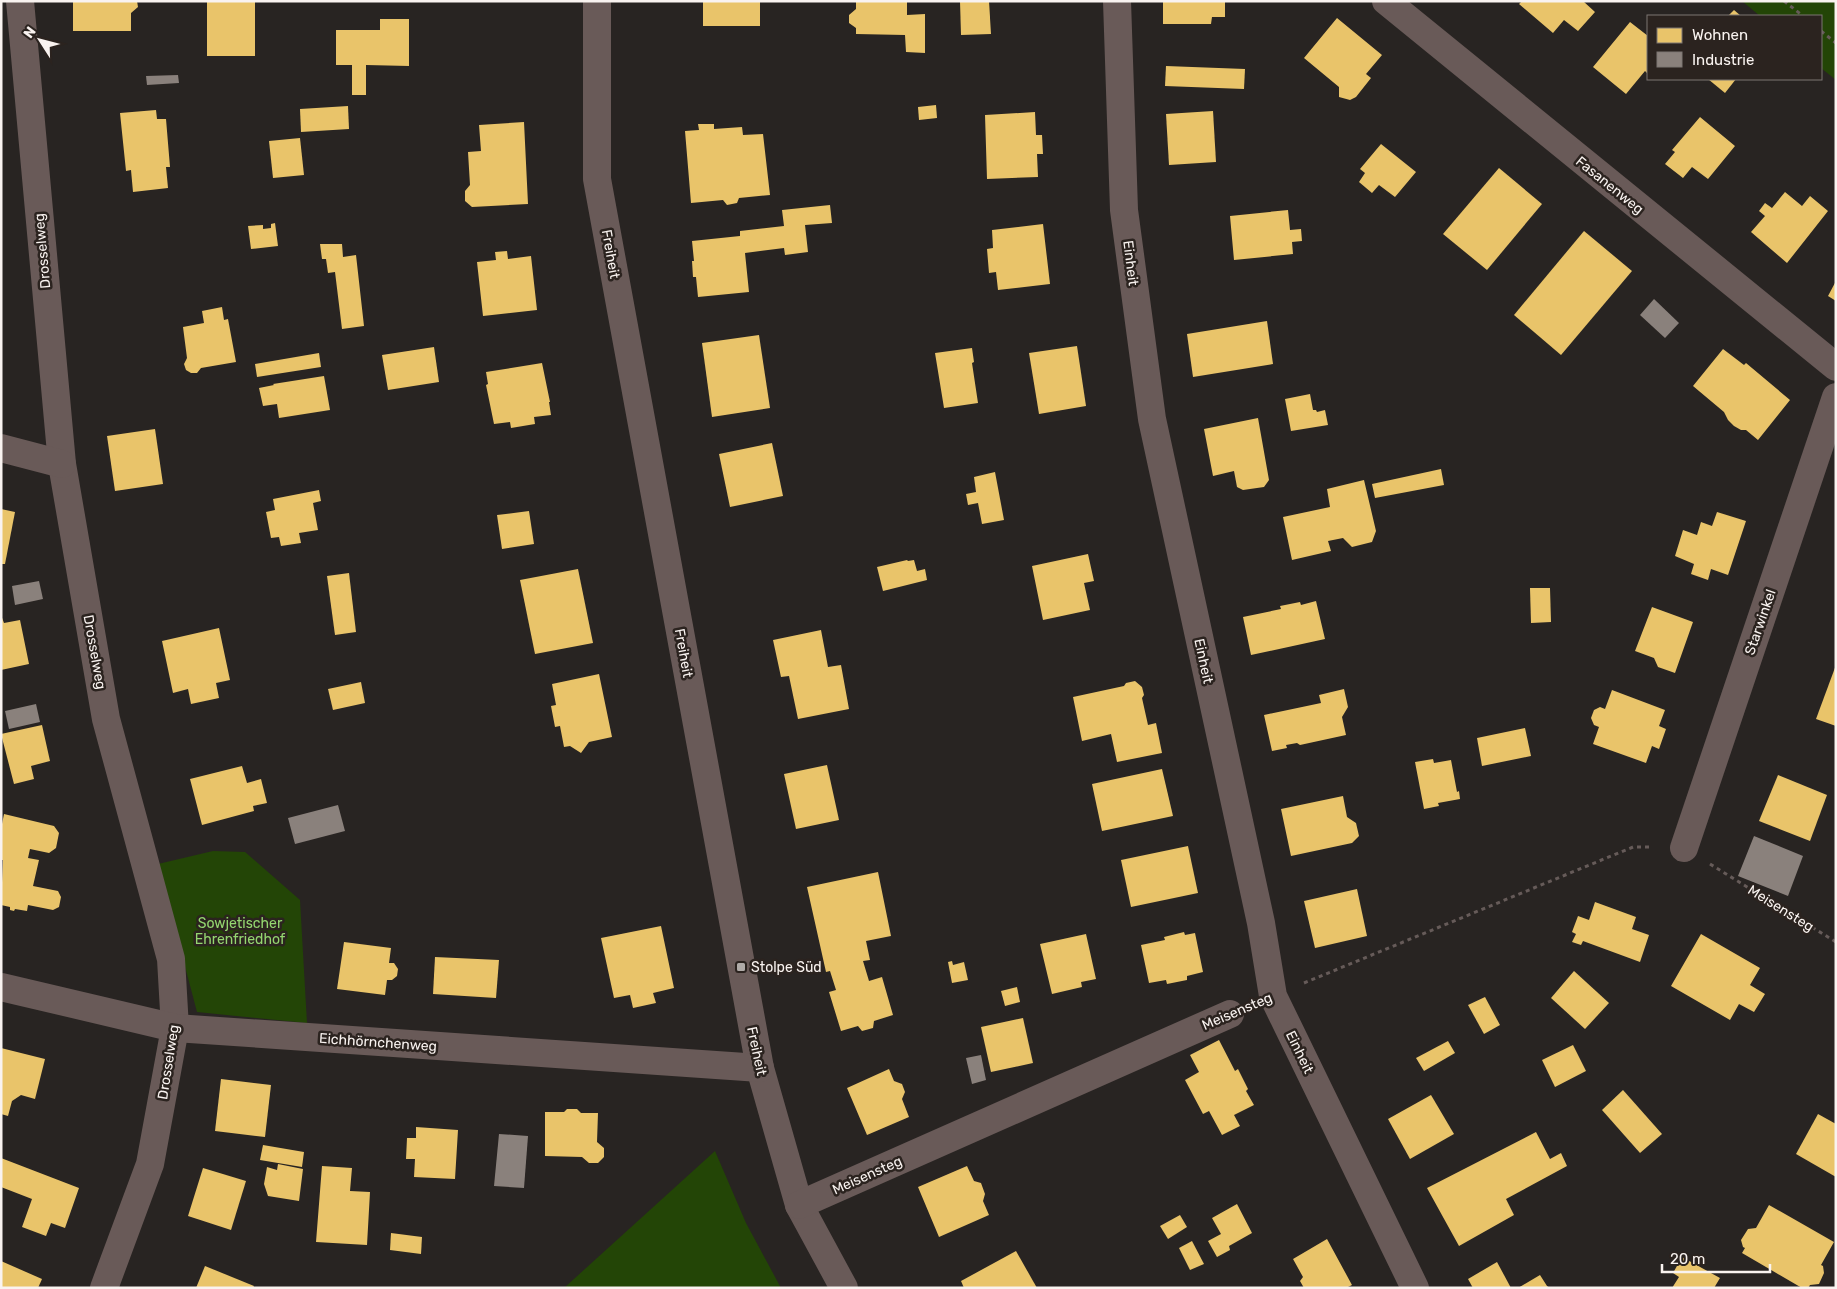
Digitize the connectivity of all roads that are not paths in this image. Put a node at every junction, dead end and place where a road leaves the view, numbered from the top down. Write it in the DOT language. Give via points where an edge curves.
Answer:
graph roads {
  1 [pos="20,1"];
  2 [pos="597,1"];
  3 [pos="1117,1"];
  4 [pos="1386,1"];
  5 [pos="1836,367"];
  6 [pos="1836,397"];
  7 [pos="1,448"];
  8 [pos="62,464"];
  9 [pos="1684,848"];
  10 [pos="1,987"];
  11 [pos="1230,1014"];
  12 [pos="175,1028"];
  13 [pos="760,1068"];
  14 [pos="799,1205"];
  15 [pos="104,1288"];
  16 [pos="844,1288"];
  17 [pos="1415,1288"];
  1 -- 8 [label="street, Drosselweg"];
  2 -- 13 [label="street, Freiheit" via="597,179"];
  3 -- 17 [label="street, Einheit" via="1124,210 1152,419 1261,923 1273,996"];
  4 -- 5 [label="street, Fasanenweg"];
  6 -- 9 [label="street, Starwinkel"];
  7 -- 8 [label="street"];
  8 -- 12 [label="street, Drosselweg" via="106,718 171,960"];
  10 -- 12 [label="street, Eichhörnchenweg"];
  11 -- 14 [label="street, Meisensteg"];
  12 -- 13 [label="street, Eichhörnchenweg"];
  12 -- 15 [label="street, Drosselweg" via="150,1164"];
  13 -- 14 [label="street, Freiheit"];
  14 -- 16 [label="street, Freiheit"];
}
